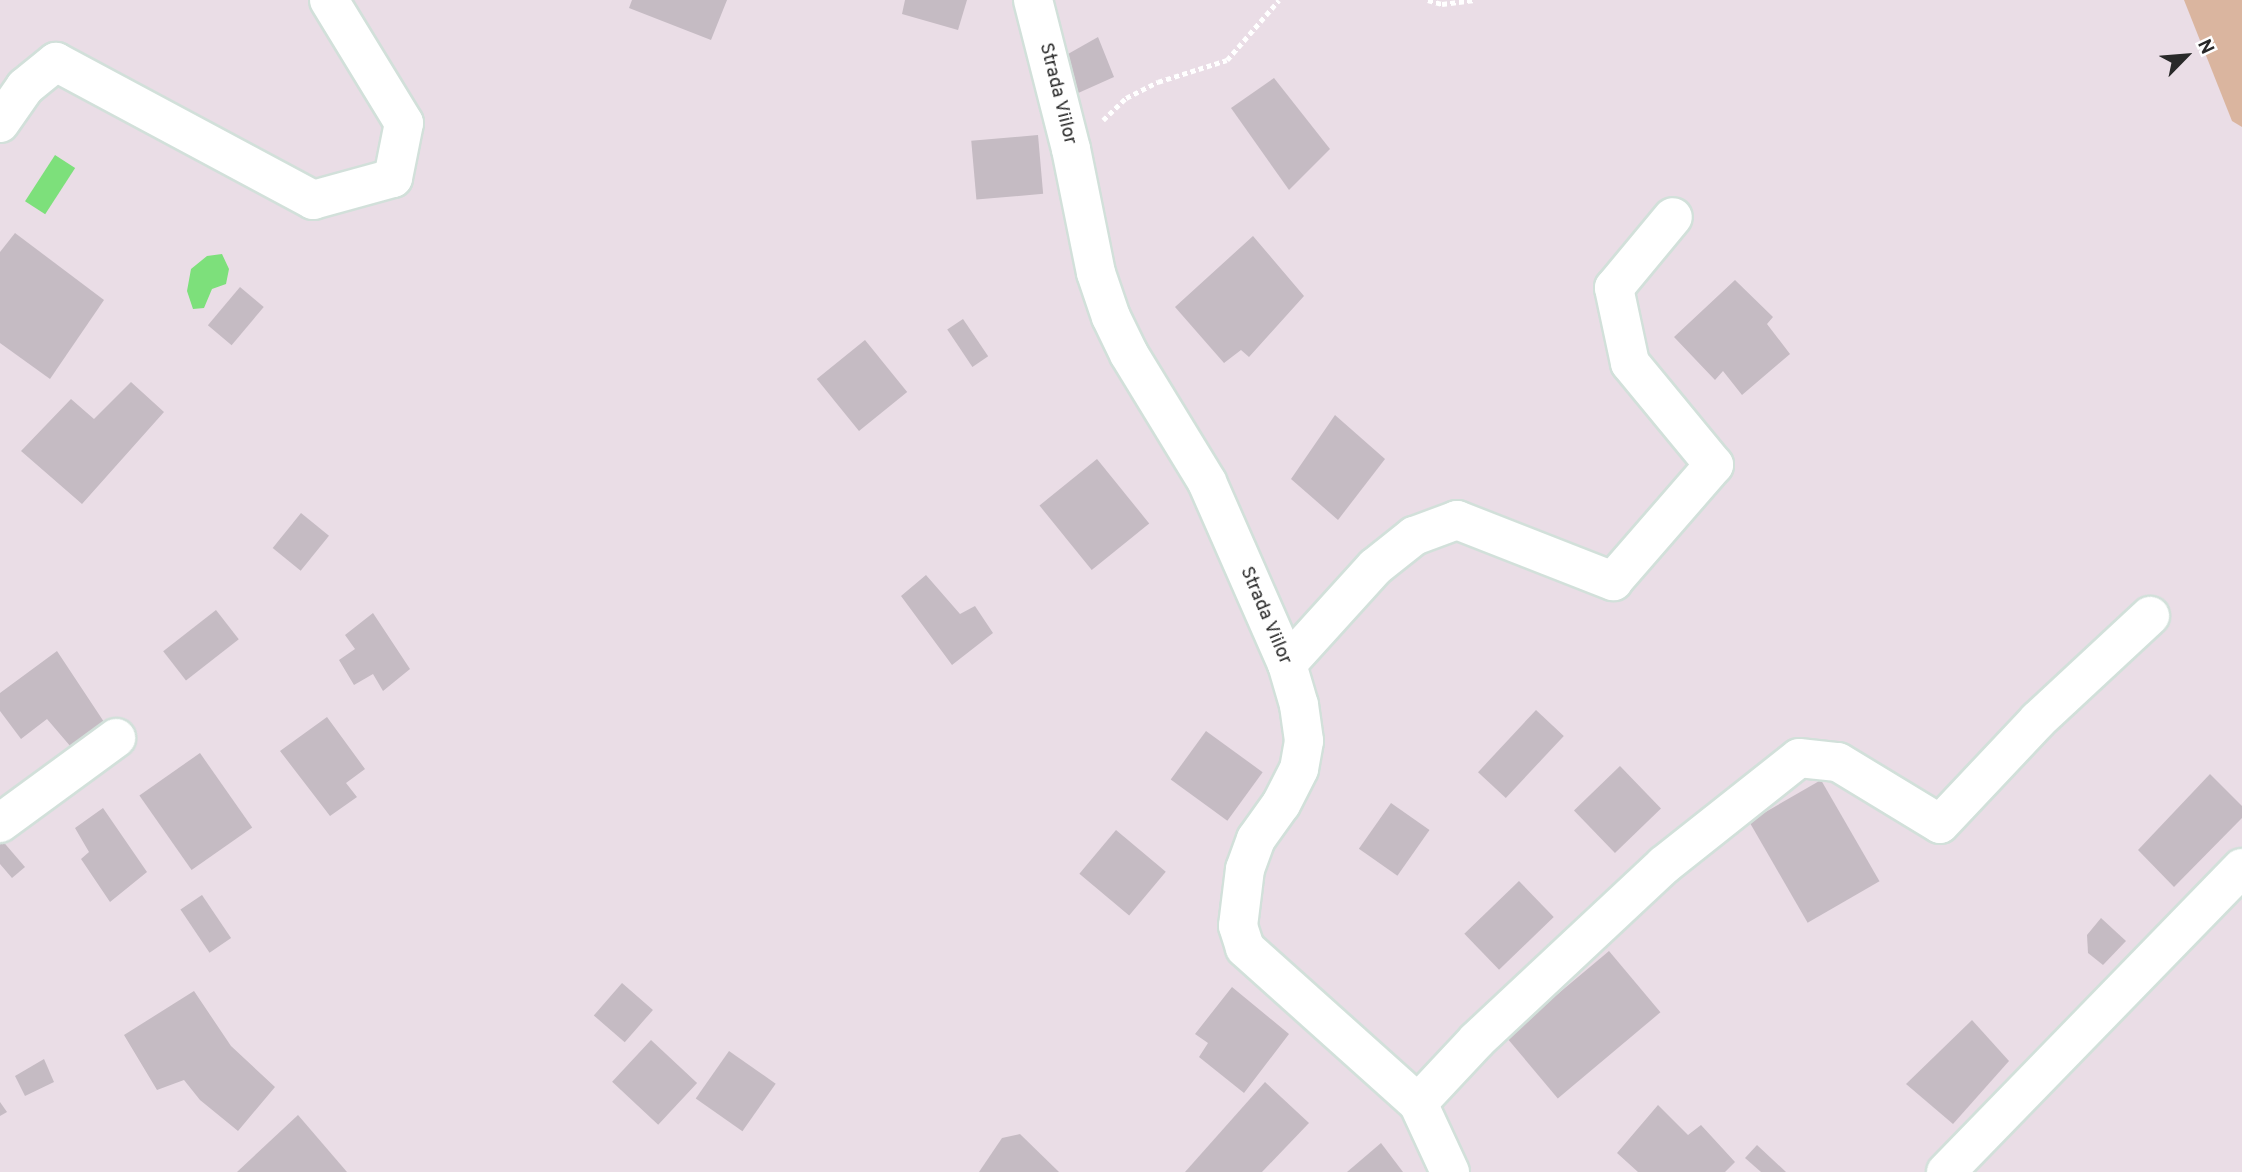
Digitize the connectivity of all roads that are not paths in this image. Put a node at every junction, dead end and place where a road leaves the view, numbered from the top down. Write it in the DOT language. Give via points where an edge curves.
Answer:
graph roads {
  1 [pos="329,0"];
  2 [pos="1033,0"];
  3 [pos="0,123"];
  4 [pos="1673,216"];
  5 [pos="2150,616"];
  6 [pos="1287,664"];
  7 [pos="117,738"];
  8 [pos="0,823"];
  9 [pos="2242,868"];
  10 [pos="1418,1103"];
  11 [pos="1450,1172"];
  12 [pos="1947,1172"];
  1 -- 3 [label="street" via="404,123 393,178 313,200 56,62 25,87"];
  2 -- 6 [label="street, Strada Viilor" via="1071,149 1096,273 1111,317 1207,482"];
  4 -- 6 [label="street" via="1614,288 1630,363 1714,465 1613,581 1457,520 1414,536 1374,566"];
  5 -- 10 [label="street" via="2038,720 1940,824 1838,762 1799,758 1664,865 1477,1040"];
  6 -- 10 [label="street, Strada Viilor" via="1304,741 1299,769 1252,849 1240,894 1238,926 1245,948 1261,965"];
  7 -- 8 [label="street"];
  9 -- 12 [label="street"];
  10 -- 11 [label="street, Strada Viilor"];
}
